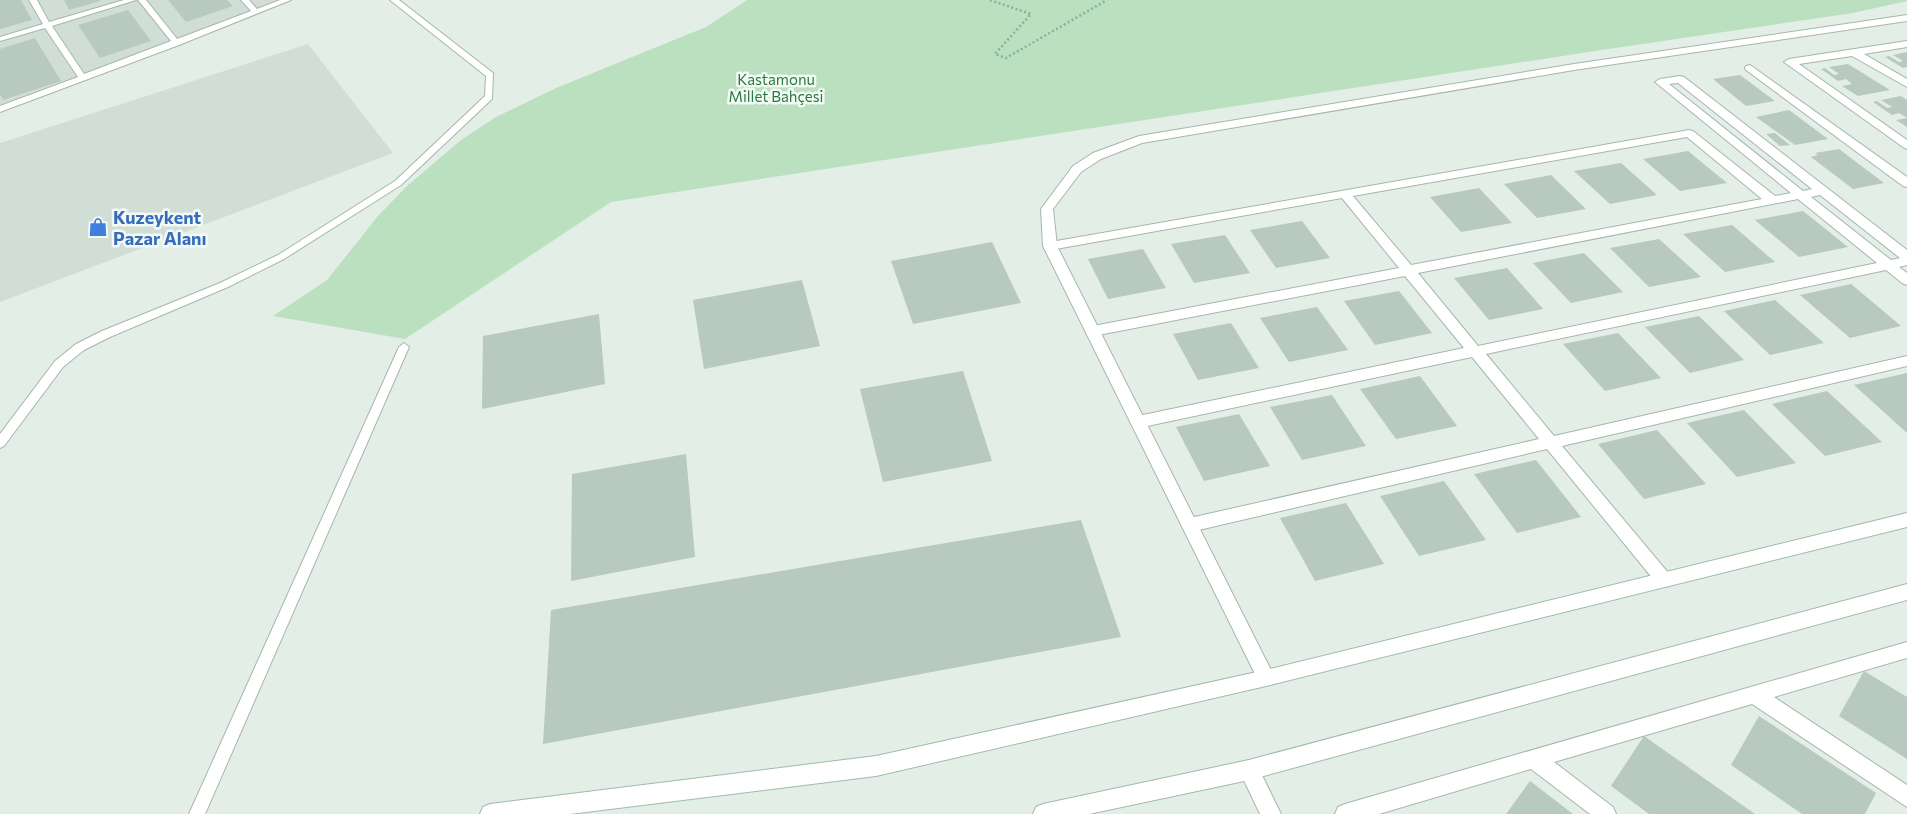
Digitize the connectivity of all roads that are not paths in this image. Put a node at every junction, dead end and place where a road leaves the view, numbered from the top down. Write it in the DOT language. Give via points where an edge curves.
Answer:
graph roads {
  1 [pos="34,0"];
  2 [pos="132,0"];
  3 [pos="142,0"];
  4 [pos="244,0"];
  5 [pos="286,0"];
  6 [pos="394,0"];
  7 [pos="256,12"];
  8 [pos="1907,18"];
  9 [pos="47,25"];
  10 [pos="0,39"];
  11 [pos="176,43"];
  12 [pos="1907,44"];
  13 [pos="1854,52"];
  14 [pos="1750,68"];
  15 [pos="83,78"];
  16 [pos="1907,84"];
  17 [pos="0,109"];
  18 [pos="1907,145"];
  19 [pos="1907,183"];
  20 [pos="1822,191"];
  21 [pos="1344,194"];
  22 [pos="1800,195"];
  23 [pos="1772,200"];
  24 [pos="1050,246"];
  25 [pos="1907,257"];
  26 [pos="1907,261"];
  27 [pos="1888,265"];
  28 [pos="1408,270"];
  29 [pos="1907,280"];
  30 [pos="1093,331"];
  31 [pos="404,347"];
  32 [pos="1474,351"];
  33 [pos="1907,360"];
  34 [pos="1138,422"];
  35 [pos="1550,442"];
  36 [pos="0,443"];
  37 [pos="1907,520"];
  38 [pos="1190,525"];
  39 [pos="1664,580"];
  40 [pos="1907,592"];
  41 [pos="1907,650"];
  42 [pos="1266,678"];
  43 [pos="1755,695"];
  44 [pos="1534,759"];
  45 [pos="1249,770"];
  46 [pos="1907,797"];
  47 [pos="197,814"];
  48 [pos="490,814"];
  49 [pos="1043,814"];
  50 [pos="1271,814"];
  51 [pos="1345,814"];
  52 [pos="1606,814"];
  1 -- 9 [label="lane"];
  2 -- 9 [label="lane"];
  3 -- 11 [label="lane"];
  4 -- 7 [label="lane"];
  5 -- 7 [label="lane"];
  6 -- 36 [label="lane" via="490,75 489,97 398,183 281,257 80,347 59,364"];
  7 -- 11 [label="lane"];
  8 -- 24 [label="street" via="1574,67 1139,140 1097,156 1077,169 1047,209"];
  9 -- 10 [label="lane"];
  9 -- 15 [label="lane"];
  11 -- 15 [label="lane"];
  12 -- 13 [label="street"];
  13 -- 16 [label="street"];
  13 -- 18 [label="street" via="1789,62"];
  14 -- 19 [label="street"];
  15 -- 17 [label="lane"];
  20 -- 22 [label="street"];
  20 -- 22 [label="street" via="1680,79 1660,82"];
  20 -- 25 [label="street"];
  21 -- 23 [label="street" via="1689,132"];
  21 -- 24 [label="street"];
  21 -- 28 [label="street"];
  22 -- 23 [label="street"];
  22 -- 27 [label="street"];
  23 -- 28 [label="street"];
  24 -- 30 [label="street"];
  26 -- 27 [label="street"];
  27 -- 29 [label="street"];
  27 -- 32 [label="street"];
  28 -- 30 [label="street"];
  28 -- 32 [label="street"];
  30 -- 34 [label="street"];
  31 -- 47 [label="lane"];
  32 -- 34 [label="street"];
  32 -- 35 [label="street"];
  33 -- 35 [label="street"];
  34 -- 38 [label="street"];
  35 -- 38 [label="street"];
  35 -- 39 [label="street"];
  37 -- 39 [label="street"];
  38 -- 42 [label="street"];
  39 -- 42 [label="street"];
  40 -- 45 [label="street"];
  41 -- 43 [label="street"];
  42 -- 48 [label="street" via="876,766"];
  43 -- 44 [label="street"];
  43 -- 46 [label="street"];
  44 -- 51 [label="street"];
  44 -- 52 [label="street"];
  45 -- 49 [label="street"];
  45 -- 50 [label="street"];
}
